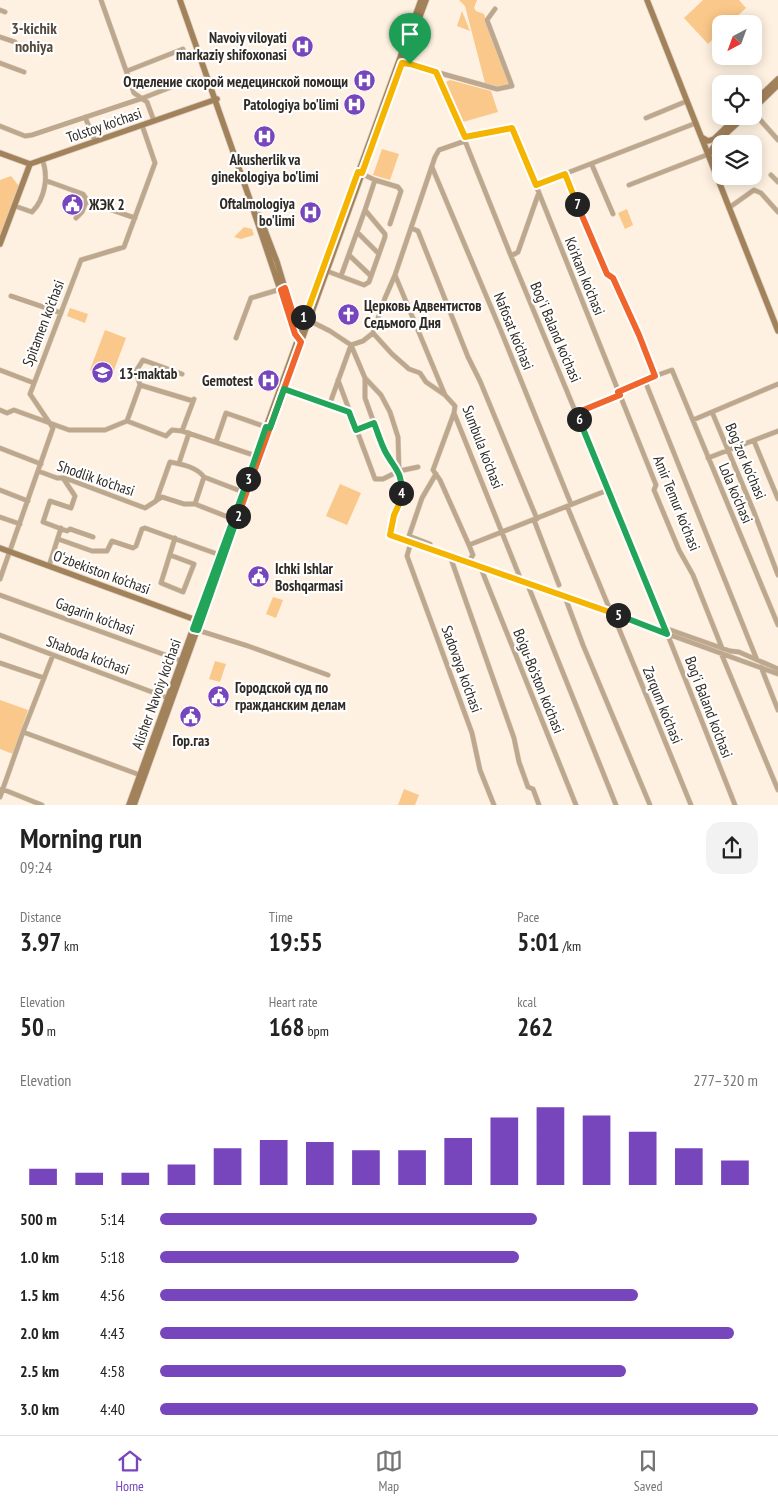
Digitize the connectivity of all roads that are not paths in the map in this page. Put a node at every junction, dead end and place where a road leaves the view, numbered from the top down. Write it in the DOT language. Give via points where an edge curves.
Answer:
graph roads {
  1 [pos="102,0"];
  2 [pos="181,0"];
  3 [pos="421,0"];
  4 [pos="426,0"];
  5 [pos="647,0"];
  6 [pos="495,10"];
  7 [pos="0,37"];
  8 [pos="15,42"];
  9 [pos="183,49"];
  10 [pos="400,62"];
  11 [pos="0,64"];
  12 [pos="126,71"];
  13 [pos="24,72"];
  14 [pos="436,72"];
  15 [pos="192,79"];
  16 [pos="778,80"];
  17 [pos="778,85"];
  18 [pos="762,95"];
  19 [pos="143,98"];
  20 [pos="216,100"];
  21 [pos="762,100"];
  22 [pos="687,101"];
  23 [pos="85,117"];
  24 [pos="646,118"];
  25 [pos="154,121"];
  26 [pos="762,122"];
  27 [pos="696,123"];
  28 [pos="142,125"];
  29 [pos="730,125"];
  30 [pos="734,125"];
  31 [pos="0,126"];
  32 [pos="721,135"];
  33 [pos="722,135"];
  34 [pos="703,138"];
  35 [pos="465,139"];
  36 [pos="778,140"];
  37 [pos="94,141"];
  38 [pos="712,141"];
  39 [pos="712,148"];
  40 [pos="0,153"];
  41 [pos="709,154"];
  42 [pos="42,160"];
  43 [pos="30,164"];
  44 [pos="592,165"];
  45 [pos="432,167"];
  46 [pos="360,173"];
  47 [pos="565,174"];
  48 [pos="771,175"];
  49 [pos="375,180"];
  50 [pos="46,181"];
  51 [pos="778,182"];
  52 [pos="536,185"];
  53 [pos="629,186"];
  54 [pos="538,194"];
  55 [pos="86,201"];
  56 [pos="14,206"];
  57 [pos="730,207"];
  58 [pos="365,210"];
  59 [pos="778,212"];
  60 [pos="612,214"];
  61 [pos="76,218"];
  62 [pos="135,218"];
  63 [pos="390,224"];
  64 [pos="412,228"];
  65 [pos="357,232"];
  66 [pos="0,244"];
  67 [pos="379,254"];
  68 [pos="349,255"];
  69 [pos="511,256"];
  70 [pos="325,270"];
  71 [pos="395,275"];
  72 [pos="341,276"];
  73 [pos="371,276"];
  74 [pos="283,289"];
  75 [pos="11,296"];
  76 [pos="61,313"];
  77 [pos="776,316"];
  78 [pos="294,317"];
  79 [pos="306,318"];
  80 [pos="778,331"];
  81 [pos="373,334"];
  82 [pos="236,338"];
  83 [pos="300,338"];
  84 [pos="351,345"];
  85 [pos="0,370"];
  86 [pos="182,374"];
  87 [pos="655,376"];
  88 [pos="365,378"];
  89 [pos="338,380"];
  90 [pos="645,381"];
  91 [pos="34,383"];
  92 [pos="140,384"];
  93 [pos="778,384"];
  94 [pos="284,389"];
  95 [pos="619,394"];
  96 [pos="445,395"];
  97 [pos="328,406"];
  98 [pos="0,410"];
  99 [pos="349,412"];
  100 [pos="712,412"];
  101 [pos="454,413"];
  102 [pos="576,413"];
  103 [pos="693,420"];
  104 [pos="127,421"];
  105 [pos="374,423"];
  106 [pos="50,424"];
  107 [pos="268,427"];
  108 [pos="356,430"];
  109 [pos="182,431"];
  110 [pos="778,432"];
  111 [pos="189,433"];
  112 [pos="754,441"];
  113 [pos="216,442"];
  114 [pos="0,448"];
  115 [pos="728,450"];
  116 [pos="257,457"];
  117 [pos="708,458"];
  118 [pos="179,463"];
  119 [pos="41,464"];
  120 [pos="418,467"];
  121 [pos="38,471"];
  122 [pos="399,471"];
  123 [pos="436,474"];
  124 [pos="204,477"];
  125 [pos="63,478"];
  126 [pos="0,490"];
  127 [pos="608,490"];
  128 [pos="243,492"];
  129 [pos="778,499"];
  130 [pos="28,500"];
  131 [pos="156,501"];
  132 [pos="195,504"];
  133 [pos="569,505"];
  134 [pos="0,517"];
  135 [pos="233,519"];
  136 [pos="535,519"];
  137 [pos="20,524"];
  138 [pos="61,528"];
  139 [pos="502,532"];
  140 [pos="94,537"];
  141 [pos="175,538"];
  142 [pos="58,540"];
  143 [pos="411,542"];
  144 [pos="430,544"];
  145 [pos="469,545"];
  146 [pos="0,548"];
  147 [pos="10,552"];
  148 [pos="170,555"];
  149 [pos="220,555"];
  150 [pos="450,556"];
  151 [pos="468,562"];
  152 [pos="49,566"];
  153 [pos="480,566"];
  154 [pos="519,575"];
  155 [pos="778,575"];
  156 [pos="0,579"];
  157 [pos="527,583"];
  158 [pos="559,585"];
  159 [pos="0,595"];
  160 [pos="565,597"];
  161 [pos="608,606"];
  162 [pos="613,614"];
  163 [pos="196,620"];
  164 [pos="778,625"];
  165 [pos="665,628"];
  166 [pos="195,630"];
  167 [pos="667,634"];
  168 [pos="0,635"];
  169 [pos="721,650"];
  170 [pos="53,655"];
  171 [pos="757,660"];
  172 [pos="182,661"];
  173 [pos="0,663"];
  174 [pos="761,667"];
  175 [pos="778,669"];
  176 [pos="778,674"];
  177 [pos="328,675"];
  178 [pos="44,678"];
  179 [pos="168,698"];
  180 [pos="778,710"];
  181 [pos="23,732"];
  182 [pos="140,775"];
  183 [pos="2,785"];
  184 [pos="778,790"];
  185 [pos="0,796"];
  186 [pos="42,805"];
  187 [pos="129,805"];
  188 [pos="134,805"];
  189 [pos="494,805"];
  190 [pos="540,805"];
  191 [pos="576,805"];
  192 [pos="616,805"];
  193 [pos="650,805"];
  194 [pos="691,805"];
  195 [pos="735,805"];
  1 -- 12 [label="street"];
  2 -- 20 [label="main road"];
  3 -- 10 [label="main road, Alisher Navoiy ko'chasi"];
  4 -- 10 [label="main road, Alisher Navoiy ko'chasi"];
  5 -- 22 [label="main road"];
  6 -- 14 [label="street" via="487,20 512,86 497,89"];
  7 -- 8 [label="street"];
  9 -- 12 [label="street"];
  10 -- 14 [label="street"];
  10 -- 46 [label="main road, Alisher Navoiy ko'chasi"];
  11 -- 13 [label="street"];
  12 -- 19 [label="street" via="134,93"];
  14 -- 35 [label="street, Bog'i Baland ko'chasi"];
  15 -- 19 [label="street"];
  16 -- 18 [label="main road"];
  17 -- 21 [label="main road"];
  19 -- 23 [label="street"];
  19 -- 25 [label="street"];
  20 -- 25 [label="main road, Tolstoy ko'chasi"];
  20 -- 74 [label="main road"];
  22 -- 24 [label="street"];
  22 -- 27 [label="main road"];
  23 -- 31 [label="street" via="25,136"];
  23 -- 37 [label="street"];
  25 -- 28 [label="main road, Tolstoy ko'chasi"];
  26 -- 36 [label="street"];
  27 -- 34 [label="main road"];
  27 -- 44 [label="street"];
  28 -- 37 [label="main road, Tolstoy ko'chasi"];
  28 -- 62 [label="street, Spitamen ko'chasi" via="155,162"];
  29 -- 32 [label="main road"];
  30 -- 33 [label="main road"];
  34 -- 38 [label="main road"];
  34 -- 41 [label="main road"];
  35 -- 45 [label="street" via="439,150"];
  35 -- 52 [label="street, Ko'rkam ko'chasi" via="512,128"];
  35 -- 69 [label="street, Bog'i Baland ko'chasi"];
  37 -- 42 [label="main road, Tolstoy ko'chasi"];
  39 -- 41 [label="main road"];
  40 -- 43 [label="main road"];
  41 -- 53 [label="street"];
  41 -- 57 [label="main road"];
  42 -- 43 [label="main road, Tolstoy ko'chasi"];
  42 -- 50 [label="street"];
  43 -- 56 [label="main road"];
  44 -- 47 [label="street"];
  44 -- 60 [label="street"];
  45 -- 64 [label="street"];
  45 -- 133 [label="street, Nafosat ko'chasi"];
  46 -- 49 [label="street"];
  46 -- 70 [label="main road, Alisher Navoiy ko'chasi"];
  47 -- 52 [label="street"];
  47 -- 87 [label="street"];
  48 -- 51 [label="street"];
  49 -- 58 [label="street"];
  49 -- 63 [label="street" via="398,187 401,191"];
  50 -- 55 [label="street" via="83,194"];
  50 -- 56 [label="street" via="32,212"];
  52 -- 54 [label="street, Ko'rkam ko'chasi"];
  54 -- 69 [label="street" via="518,252"];
  54 -- 95 [label="street, Ko'rkam ko'chasi"];
  55 -- 61 [label="street"];
  55 -- 62 [label="street"];
  56 -- 66 [label="main road"];
  57 -- 59 [label="street" via="754,190"];
  57 -- 77 [label="main road"];
  58 -- 65 [label="street"];
  58 -- 67 [label="street" via="384,234"];
  62 -- 76 [label="street, Spitamen ko'chasi" via="124,247 81,260"];
  64 -- 71 [label="street"];
  64 -- 136 [label="street" via="418,231"];
  65 -- 67 [label="street"];
  65 -- 68 [label="street"];
  67 -- 73 [label="street"];
  68 -- 72 [label="street"];
  68 -- 73 [label="street"];
  69 -- 102 [label="street, Bog'i Baland ko'chasi"];
  70 -- 72 [label="street"];
  70 -- 79 [label="main road, Alisher Navoiy ko'chasi"];
  71 -- 81 [label="street"];
  71 -- 96 [label="street, Sumbula ko'chasi"];
  72 -- 73 [label="street" via="364,285"];
  74 -- 78 [label="main road"];
  74 -- 82 [label="street" via="251,298"];
  74 -- 83 [label="main road"];
  75 -- 76 [label="street"];
  76 -- 91 [label="street, Spitamen ko'chasi"];
  77 -- 80 [label="main road"];
  78 -- 79 [label="main road"];
  78 -- 83 [label="main road"];
  79 -- 83 [label="main road, Alisher Navoiy ko'chasi"];
  79 -- 84 [label="street"];
  81 -- 84 [label="street"];
  81 -- 96 [label="street" via="392,354"];
  83 -- 94 [label="main road, Alisher Navoiy ko'chasi"];
  83 -- 107 [label="main road, Alisher Navoiy ko'chasi"];
  84 -- 88 [label="street"];
  84 -- 89 [label="street"];
  85 -- 91 [label="street"];
  86 -- 92 [label="street" via="143,360 136,371"];
  87 -- 90 [label="street"];
  87 -- 103 [label="street, Lola ko'chasi" via="672,370"];
  88 -- 105 [label="street" via="365,398"];
  88 -- 122 [label="street" via="381,395 390,412 398,437"];
  89 -- 97 [label="street"];
  89 -- 99 [label="street"];
  90 -- 95 [label="street"];
  90 -- 171 [label="street"];
  91 -- 106 [label="street, Spitamen ko'chasi" via="30,394"];
  92 -- 104 [label="street"];
  92 -- 109 [label="street" via="193,400"];
  93 -- 100 [label="street"];
  94 -- 97 [label="street"];
  94 -- 107 [label="main road, Alisher Navoiy ko'chasi"];
  95 -- 102 [label="street"];
  95 -- 169 [label="street, Amir Temur ko'chasi" via="656,485 654,490 679,550 693,574"];
  96 -- 101 [label="street, Sumbula ko'chasi" via="455,406"];
  97 -- 99 [label="street"];
  98 -- 106 [label="street" via="7,413 14,410"];
  99 -- 108 [label="street"];
  100 -- 103 [label="street"];
  100 -- 115 [label="street, Bog'zor ko'chasi"];
  101 -- 123 [label="street" via="433,470"];
  101 -- 139 [label="street, Sumbula ko'chasi"];
  102 -- 127 [label="street, Bog'i Baland ko'chasi"];
  103 -- 117 [label="street, Lola ko'chasi"];
  104 -- 106 [label="street" via="105,430 69,430"];
  104 -- 109 [label="street" via="166,436 172,430"];
  105 -- 108 [label="street"];
  105 -- 122 [label="street" via="385,452"];
  106 -- 119 [label="street" via="53,428"];
  107 -- 113 [label="street" via="226,413"];
  107 -- 116 [label="main road, Alisher Navoiy ko'chasi"];
  108 -- 122 [label="street" via="375,479 383,479"];
  109 -- 111 [label="street"];
  110 -- 112 [label="street"];
  111 -- 113 [label="street"];
  111 -- 118 [label="street"];
  112 -- 115 [label="street"];
  112 -- 129 [label="street"];
  113 -- 116 [label="street"];
  114 -- 119 [label="street"];
  115 -- 117 [label="street"];
  115 -- 155 [label="street, Bog'zor ko'chasi"];
  116 -- 128 [label="main road, Alisher Navoiy ko'chasi"];
  116 -- 166 [label="main road, Alisher Navoiy ko'chasi"];
  117 -- 164 [label="street, Lola ko'chasi"];
  118 -- 124 [label="street"];
  118 -- 131 [label="street" via="170,462"];
  119 -- 121 [label="street"];
  120 -- 122 [label="street"];
  121 -- 125 [label="street, Shodlik ko'chasi"];
  121 -- 130 [label="street"];
  122 -- 143 [label="street" via="401,500 390,535"];
  123 -- 144 [label="street" via="422,498 409,536"];
  123 -- 145 [label="street"];
  124 -- 128 [label="street"];
  124 -- 132 [label="street"];
  125 -- 131 [label="street, Shodlik ko'chasi" via="145,508"];
  125 -- 138 [label="street" via="75,496 71,508 50,501 43,522"];
  126 -- 130 [label="street"];
  127 -- 133 [label="street"];
  127 -- 165 [label="street, Bog'i Baland ko'chasi"];
  128 -- 135 [label="main road, Alisher Navoiy ko'chasi"];
  130 -- 137 [label="street"];
  131 -- 132 [label="street" via="162,497"];
  132 -- 135 [label="street"];
  133 -- 136 [label="street"];
  133 -- 161 [label="street, Nafosat ko'chasi"];
  134 -- 137 [label="street"];
  135 -- 149 [label="main road, Alisher Navoiy ko'chasi"];
  136 -- 139 [label="street"];
  136 -- 158 [label="street"];
  137 -- 147 [label="street"];
  138 -- 140 [label="street"];
  138 -- 142 [label="street"];
  139 -- 145 [label="street"];
  139 -- 154 [label="street, Sumbula ko'chasi"];
  141 -- 142 [label="street" via="145,528 135,548 112,541 104,552"];
  141 -- 148 [label="street"];
  141 -- 149 [label="street"];
  142 -- 152 [label="street"];
  143 -- 150 [label="street"];
  143 -- 189 [label="street, Sadovaya ko'chasi" via="407,556 472,732 480,770"];
  145 -- 151 [label="street" via="473,555"];
  146 -- 147 [label="main road, O‘zbekiston ko‘chasi"];
  147 -- 152 [label="main road, O‘zbekiston ko‘chasi"];
  147 -- 156 [label="street"];
  148 -- 148 [label="street" via="162,583 183,592 194,564"];
  149 -- 163 [label="main road, Alisher Navoiy ko'chasi"];
  150 -- 151 [label="street"];
  150 -- 190 [label="street, Sadovaya ko'chasi" via="514,738 518,762"];
  151 -- 153 [label="street"];
  152 -- 163 [label="main road, O‘zbekiston ko‘chasi"];
  153 -- 157 [label="street"];
  153 -- 191 [label="street, Bo'gu-Bo'ston ko'chasi"];
  157 -- 160 [label="street"];
  157 -- 192 [label="street, Bo'gu-Bo'ston ko'chasi"];
  159 -- 172 [label="street, Gagarin ko'chasi"];
  160 -- 162 [label="street"];
  160 -- 193 [label="street"];
  162 -- 167 [label="street"];
  162 -- 194 [label="street, Zarqum ko'chasi"];
  163 -- 166 [label="main road, Alisher Navoiy ko'chasi"];
  165 -- 167 [label="street, Bog'i Baland ko'chasi"];
  165 -- 169 [label="street"];
  166 -- 172 [label="main road, Alisher Navoiy ko'chasi"];
  166 -- 177 [label="street"];
  166 -- 188 [label="main road, Alisher Navoiy ko'chasi"];
  167 -- 169 [label="street"];
  167 -- 195 [label="street, Bog'i Baland ko'chasi"];
  168 -- 170 [label="street, Shaboda ko'chasi"];
  169 -- 171 [label="street" via="739,652"];
  169 -- 174 [label="street"];
  169 -- 184 [label="street, Amir Temur ko'chasi"];
  170 -- 178 [label="street"];
  170 -- 179 [label="street, Shaboda ko'chasi"];
  171 -- 175 [label="street"];
  172 -- 179 [label="main road, Alisher Navoiy ko'chasi"];
  173 -- 178 [label="street"];
  174 -- 176 [label="street"];
  174 -- 180 [label="street"];
  178 -- 181 [label="street"];
  179 -- 182 [label="main road, Alisher Navoiy ko'chasi"];
  181 -- 182 [label="street"];
  181 -- 183 [label="street"];
  182 -- 187 [label="main road, Alisher Navoiy ko'chasi"];
  183 -- 185 [label="street"];
  183 -- 186 [label="street"];
}
